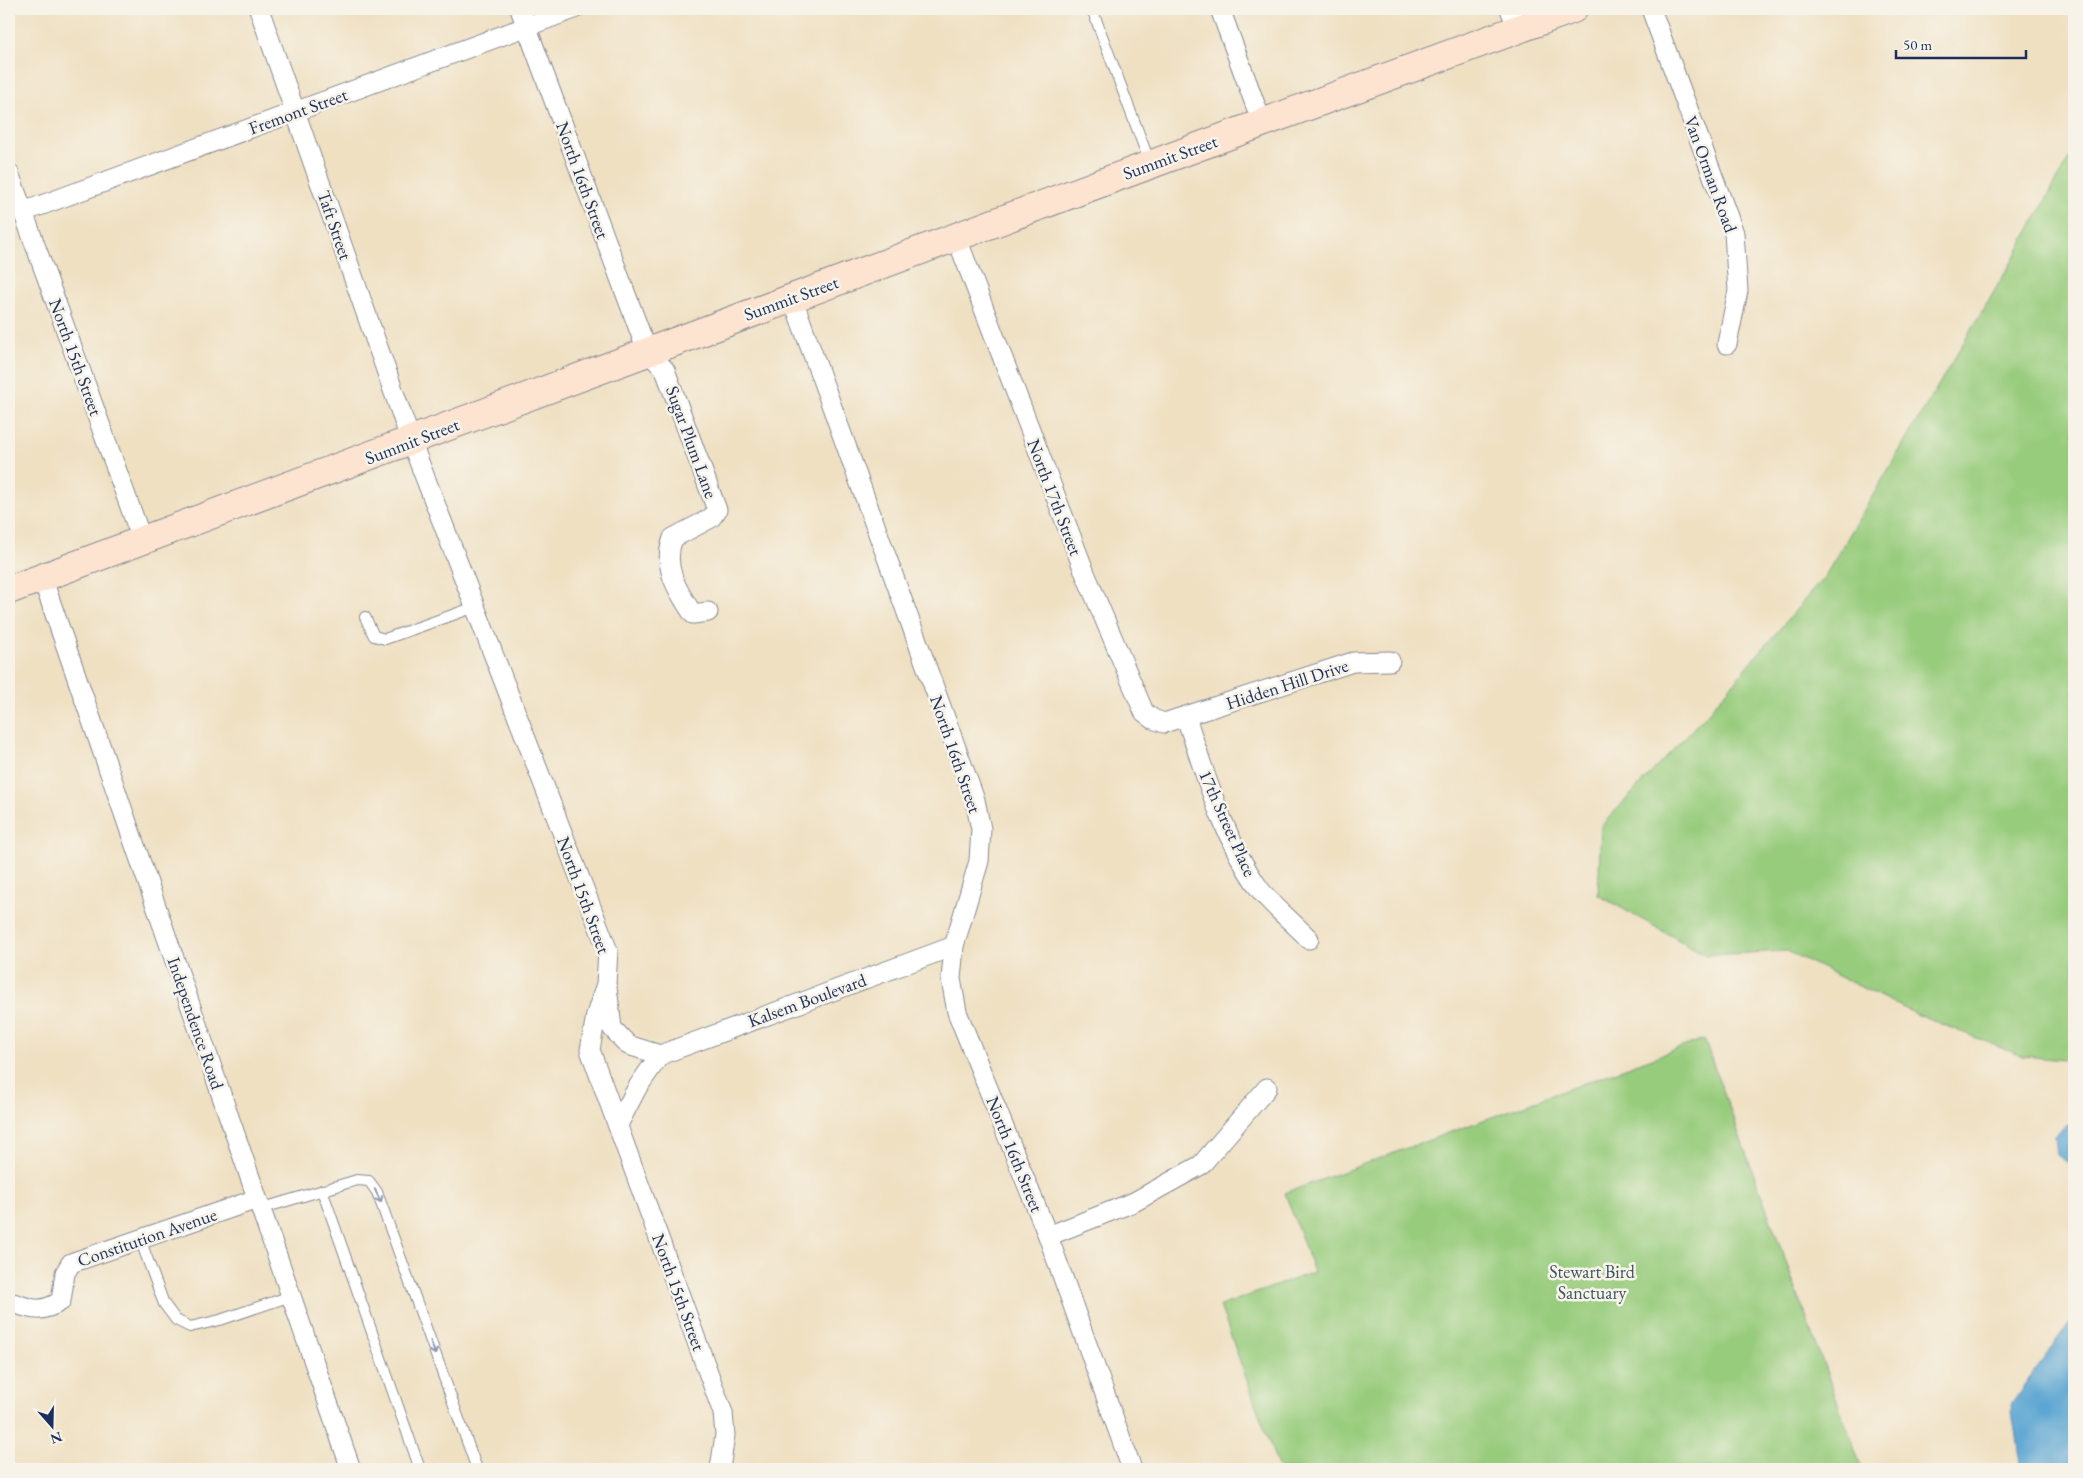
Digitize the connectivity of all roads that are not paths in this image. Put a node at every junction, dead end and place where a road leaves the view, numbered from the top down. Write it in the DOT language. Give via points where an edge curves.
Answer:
graph roads {
  1 [pos="259,9"];
  2 [pos="520,9"];
  3 [pos="574,9"];
  4 [pos="1092,9"];
  5 [pos="1220,9"];
  6 [pos="1573,9"];
  7 [pos="1651,9"];
  8 [pos="1514,19"];
  9 [pos="526,26"];
  10 [pos="296,112"];
  11 [pos="1262,123"];
  12 [pos="1150,164"];
  13 [pos="9,173"];
  14 [pos="23,212"];
  15 [pos="956,236"];
  16 [pos="792,297"];
  17 [pos="1727,344"];
  18 [pos="647,351"];
  19 [pos="411,441"];
  20 [pos="142,540"];
  21 [pos="42,577"];
  22 [pos="9,590"];
  23 [pos="475,607"];
  24 [pos="708,612"];
  25 [pos="365,617"];
  26 [pos="1390,661"];
  27 [pos="1186,717"];
  28 [pos="1310,938"];
  29 [pos="954,946"];
  30 [pos="606,984"];
  31 [pos="660,1055"];
  32 [pos="1267,1088"];
  33 [pos="618,1125"];
  34 [pos="322,1190"];
  35 [pos="259,1204"];
  36 [pos="1048,1236"];
  37 [pos="140,1239"];
  38 [pos="291,1296"];
  39 [pos="9,1305"];
  40 [pos="351,1469"];
  41 [pos="420,1469"];
  42 [pos="477,1469"];
  43 [pos="720,1469"];
  44 [pos="1132,1469"];
  1 -- 10 [label="street, Taft Street"];
  2 -- 9 [label="street, North 16th Street"];
  3 -- 9 [label="street, Fremont Street"];
  4 -- 12 [label="lane"];
  5 -- 11 [label="street"];
  6 -- 8 [label="main road, Summit Street"];
  7 -- 17 [label="street, Van Orman Road" via="1734,233 1738,291"];
  8 -- 11 [label="main road, Summit Street"];
  9 -- 10 [label="street, Fremont Street"];
  9 -- 18 [label="street, North 16th Street"];
  10 -- 14 [label="street, Fremont Street"];
  10 -- 19 [label="street, Taft Street"];
  11 -- 12 [label="main road, Summit Street"];
  12 -- 15 [label="main road, Summit Street"];
  13 -- 14 [label="street, North 15th Street"];
  14 -- 20 [label="street, North 15th Street"];
  15 -- 16 [label="main road, Summit Street"];
  15 -- 27 [label="street, North 17th Street" via="1085,573 1144,712 1164,723"];
  16 -- 18 [label="main road, Summit Street"];
  16 -- 29 [label="street, North 16th Street" via="975,800 981,829 980,861"];
  18 -- 19 [label="main road, Summit Street"];
  18 -- 24 [label="street, Sugar Plum Lane" via="665,370 717,510 711,518 673,538 668,551 669,570 681,597 693,614"];
  19 -- 20 [label="main road, Summit Street"];
  19 -- 23 [label="street, North 15th Street"];
  20 -- 21 [label="main road, Summit Street"];
  21 -- 22 [label="main road, Summit Street"];
  21 -- 35 [label="street, Independence Road"];
  23 -- 25 [label="lane" via="385,639 374,636"];
  23 -- 30 [label="street, North 15th Street" via="608,951"];
  26 -- 27 [label="street, Hidden Hill Drive" via="1353,662"];
  27 -- 28 [label="street, 17th Street Place" via="1216,804 1258,888"];
  29 -- 31 [label="street, Kalsem Boulevard"];
  29 -- 36 [label="street, North 16th Street" via="951,978 957,1012"];
  30 -- 31 [label="street" via="612,1028 628,1045"];
  30 -- 33 [label="street, North 15th Street" via="590,1050"];
  31 -- 33 [label="street" via="637,1088"];
  32 -- 36 [label="street" via="1201,1164 1134,1202"];
  33 -- 43 [label="street, North 15th Street" via="723,1413 725,1435"];
  34 -- 35 [label="lane"];
  34 -- 41 [label="lane"];
  34 -- 42 [label="lane, one-way" via="357,1180 368,1181 377,1192"];
  35 -- 37 [label="street, Constitution Avenue"];
  35 -- 38 [label="street, Independence Road"];
  36 -- 44 [label="street, North 16th Street"];
  37 -- 38 [label="lane" via="164,1304 176,1320 190,1327"];
  37 -- 39 [label="street, Constitution Avenue" via="70,1263 65,1273 61,1301 50,1308 33,1310 13,1303"];
  38 -- 40 [label="street, Independence Road"];
}
